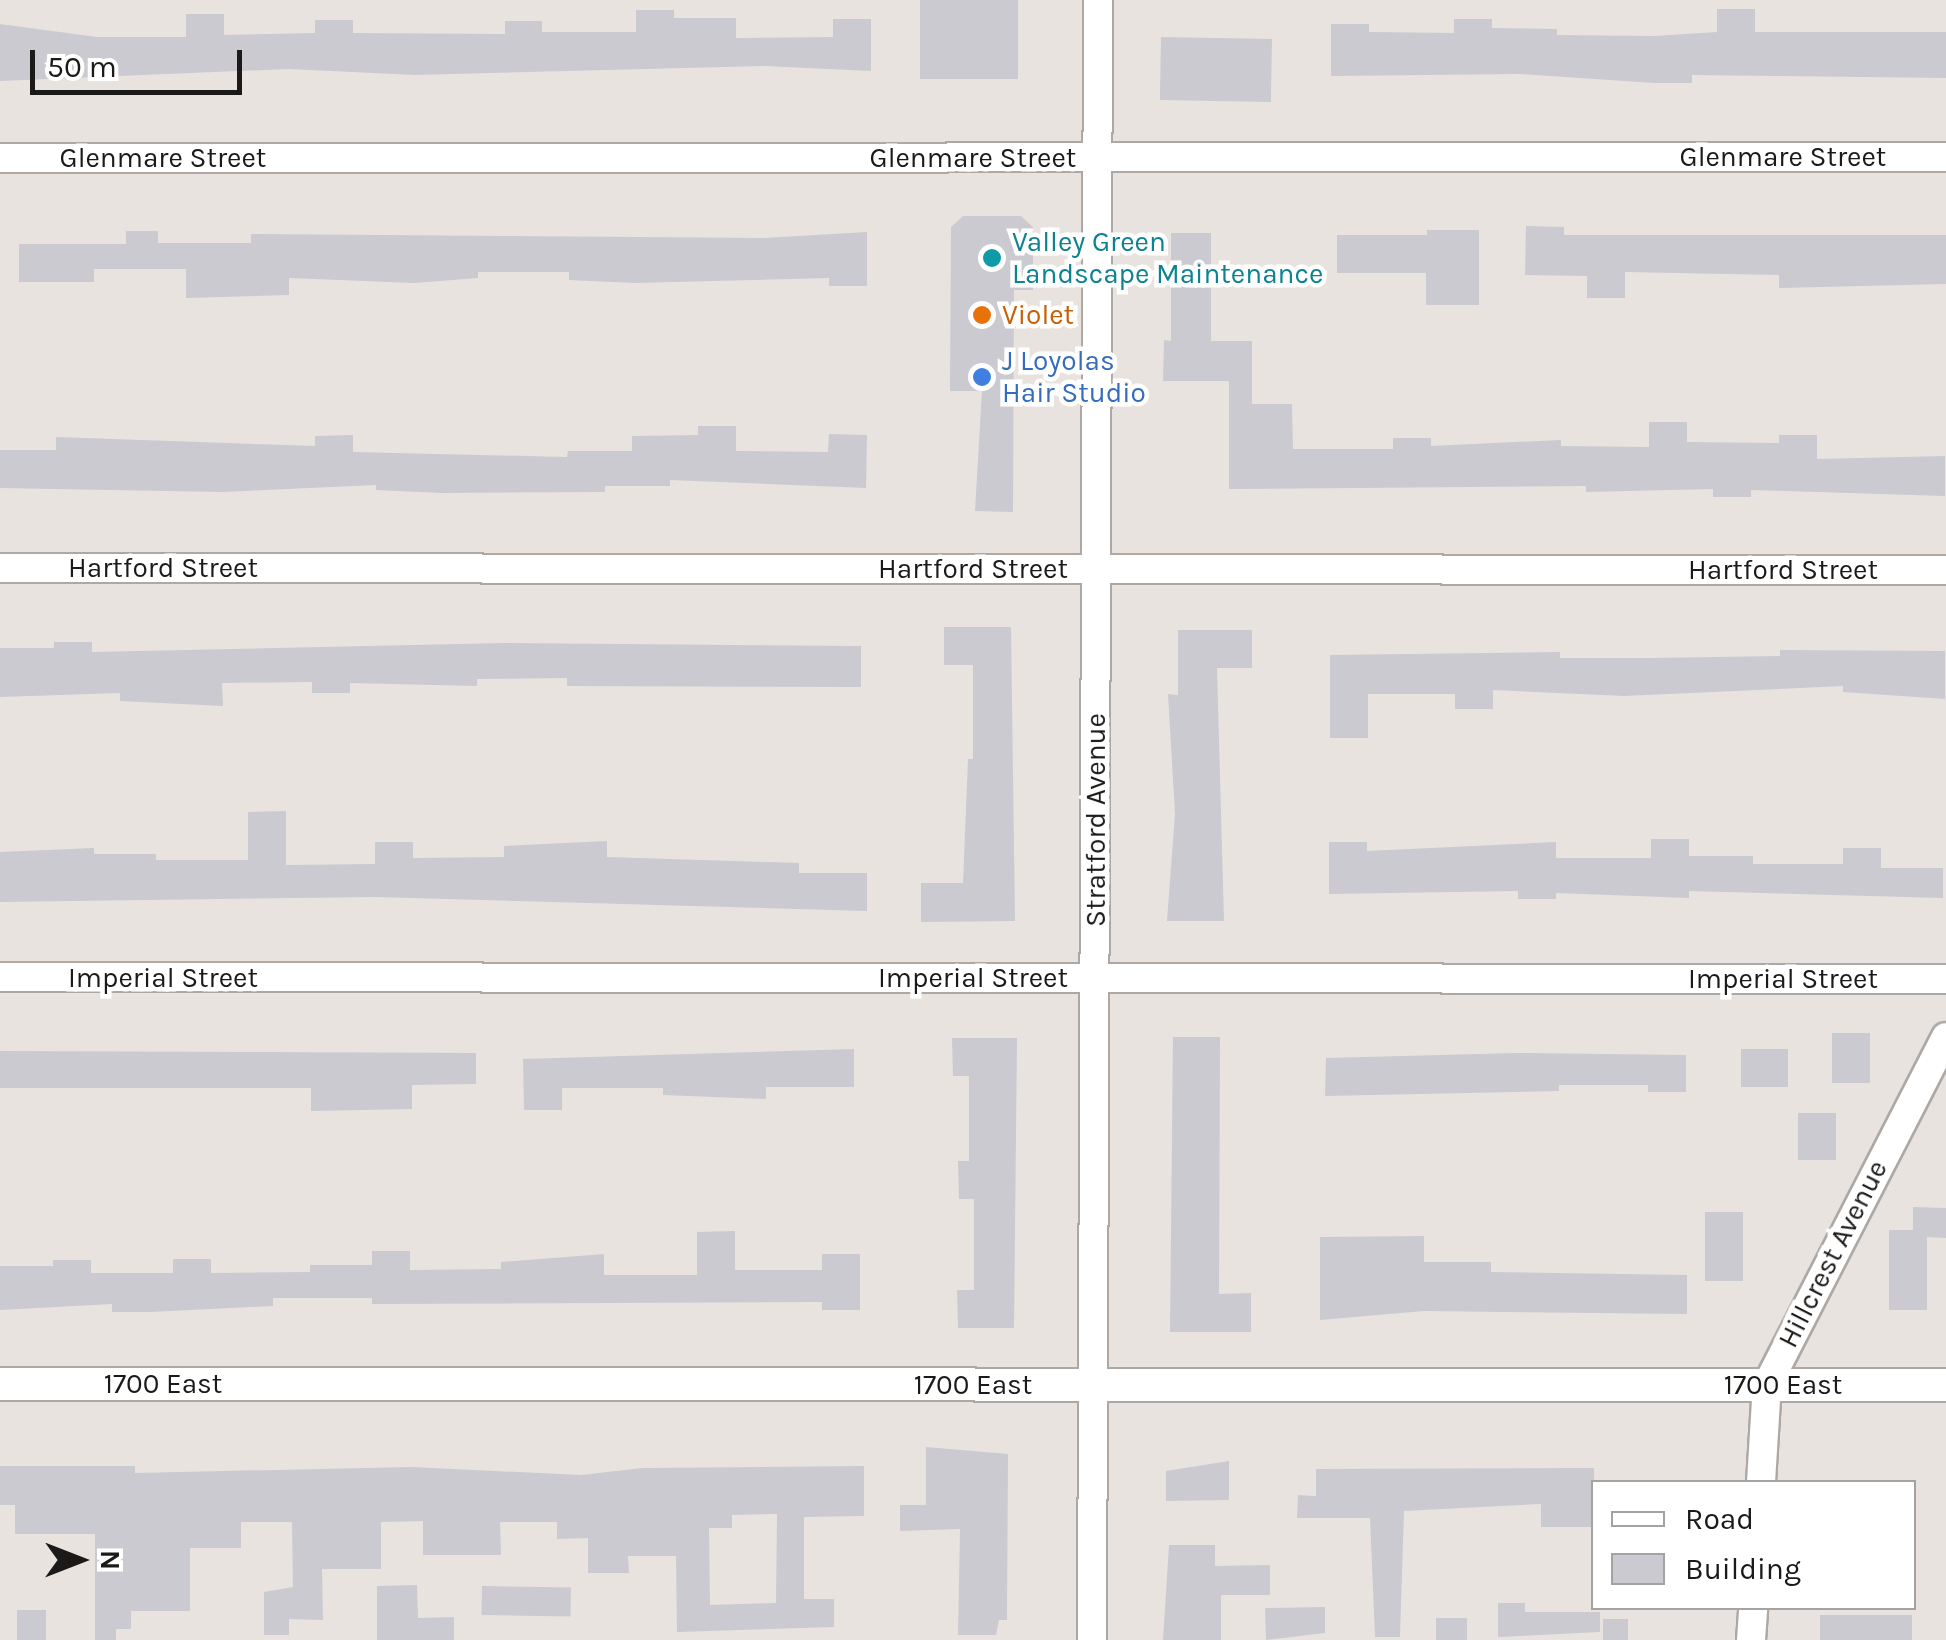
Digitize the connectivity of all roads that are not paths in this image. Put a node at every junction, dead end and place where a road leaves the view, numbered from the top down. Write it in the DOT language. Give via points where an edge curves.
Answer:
graph roads {
  1 [pos="1098,0"];
  2 [pos="1946,157"];
  3 [pos="0,158"];
  4 [pos="1097,158"];
  5 [pos="0,568"];
  6 [pos="1096,570"];
  7 [pos="1946,570"];
  8 [pos="0,978"];
  9 [pos="1095,978"];
  10 [pos="1946,979"];
  11 [pos="1946,1037"];
  12 [pos="0,1384"];
  13 [pos="1094,1385"];
  14 [pos="1767,1385"];
  15 [pos="1946,1385"];
  16 [pos="1761,1480"];
  17 [pos="1753,1610"];
  18 [pos="1092,1640"];
  19 [pos="1751,1640"];
  1 -- 4 [label="street, Stratford Avenue"];
  2 -- 4 [label="street, Glenmare Street"];
  3 -- 4 [label="street, Glenmare Street"];
  4 -- 6 [label="street, Stratford Avenue"];
  5 -- 6 [label="street, Hartford Street"];
  6 -- 7 [label="street, Hartford Street"];
  6 -- 9 [label="street, Stratford Avenue"];
  8 -- 9 [label="street, Imperial Street"];
  9 -- 10 [label="street, Imperial Street"];
  9 -- 13 [label="street, Stratford Avenue"];
  11 -- 14 [label="street, Hillcrest Avenue"];
  12 -- 13 [label="street, 1700 East"];
  13 -- 14 [label="street, 1700 East"];
  13 -- 18 [label="street, Stratford Avenue"];
  14 -- 15 [label="street, 1700 East"];
  14 -- 16 [label="street, Hillcrest Avenue"];
  17 -- 19 [label="street"];
}
